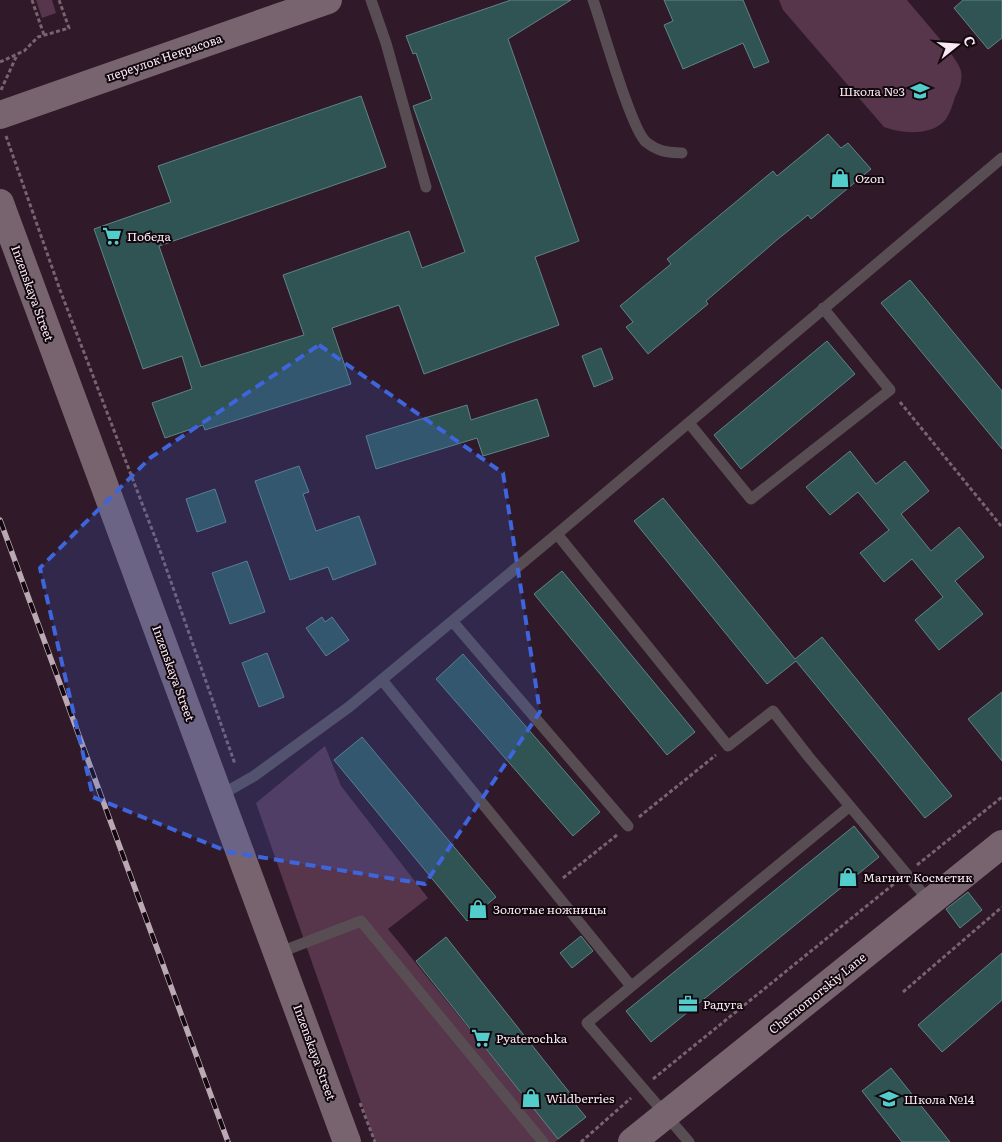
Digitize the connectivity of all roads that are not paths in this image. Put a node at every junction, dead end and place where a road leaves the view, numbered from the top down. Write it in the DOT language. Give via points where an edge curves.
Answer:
graph roads {
  1 [pos="328,0"];
  2 [pos="370,0"];
  3 [pos="593,0"];
  4 [pos="2,121"];
  5 [pos="682,153"];
  6 [pos="1002,158"];
  7 [pos="426,187"];
  8 [pos="0,203"];
  9 [pos="823,308"];
  10 [pos="690,423"];
  11 [pos="557,534"];
  12 [pos="453,622"];
  13 [pos="382,680"];
  14 [pos="230,790"];
  15 [pos="850,806"];
  16 [pos="628,826"];
  17 [pos="1002,844"];
  18 [pos="930,902"];
  19 [pos="278,953"];
  20 [pos="631,986"];
  21 [pos="666,1115"];
  22 [pos="347,1142"];
  23 [pos="543,1142"];
  24 [pos="632,1142"];
  25 [pos="689,1142"];
  1 -- 4 [label="street, переулок Некрасова"];
  2 -- 7 [label="lane" via="386,43"];
  3 -- 5 [label="lane" via="632,116 644,140 662,152"];
  6 -- 9 [label="lane"];
  8 -- 14 [label="street, Inzenskaya Street"];
  9 -- 10 [label="lane"];
  9 -- 10 [label="lane" via="890,390 751,499"];
  10 -- 11 [label="lane"];
  11 -- 12 [label="lane"];
  11 -- 15 [label="lane" via="728,746 773,711"];
  12 -- 13 [label="lane"];
  12 -- 16 [label="lane"];
  13 -- 14 [label="lane" via="254,776"];
  13 -- 20 [label="lane"];
  14 -- 19 [label="street, Inzenskaya Street"];
  15 -- 18 [label="lane"];
  15 -- 20 [label="lane"];
  17 -- 18 [label="street, Chernomorskiy Lane"];
  18 -- 21 [label="street, Chernomorskiy Lane"];
  19 -- 22 [label="street, Inzenskaya Street"];
  19 -- 23 [label="lane" via="362,921"];
  20 -- 21 [label="lane" via="587,1023"];
  21 -- 24 [label="street, Chernomorskiy Lane"];
  21 -- 25 [label="lane"];
}
